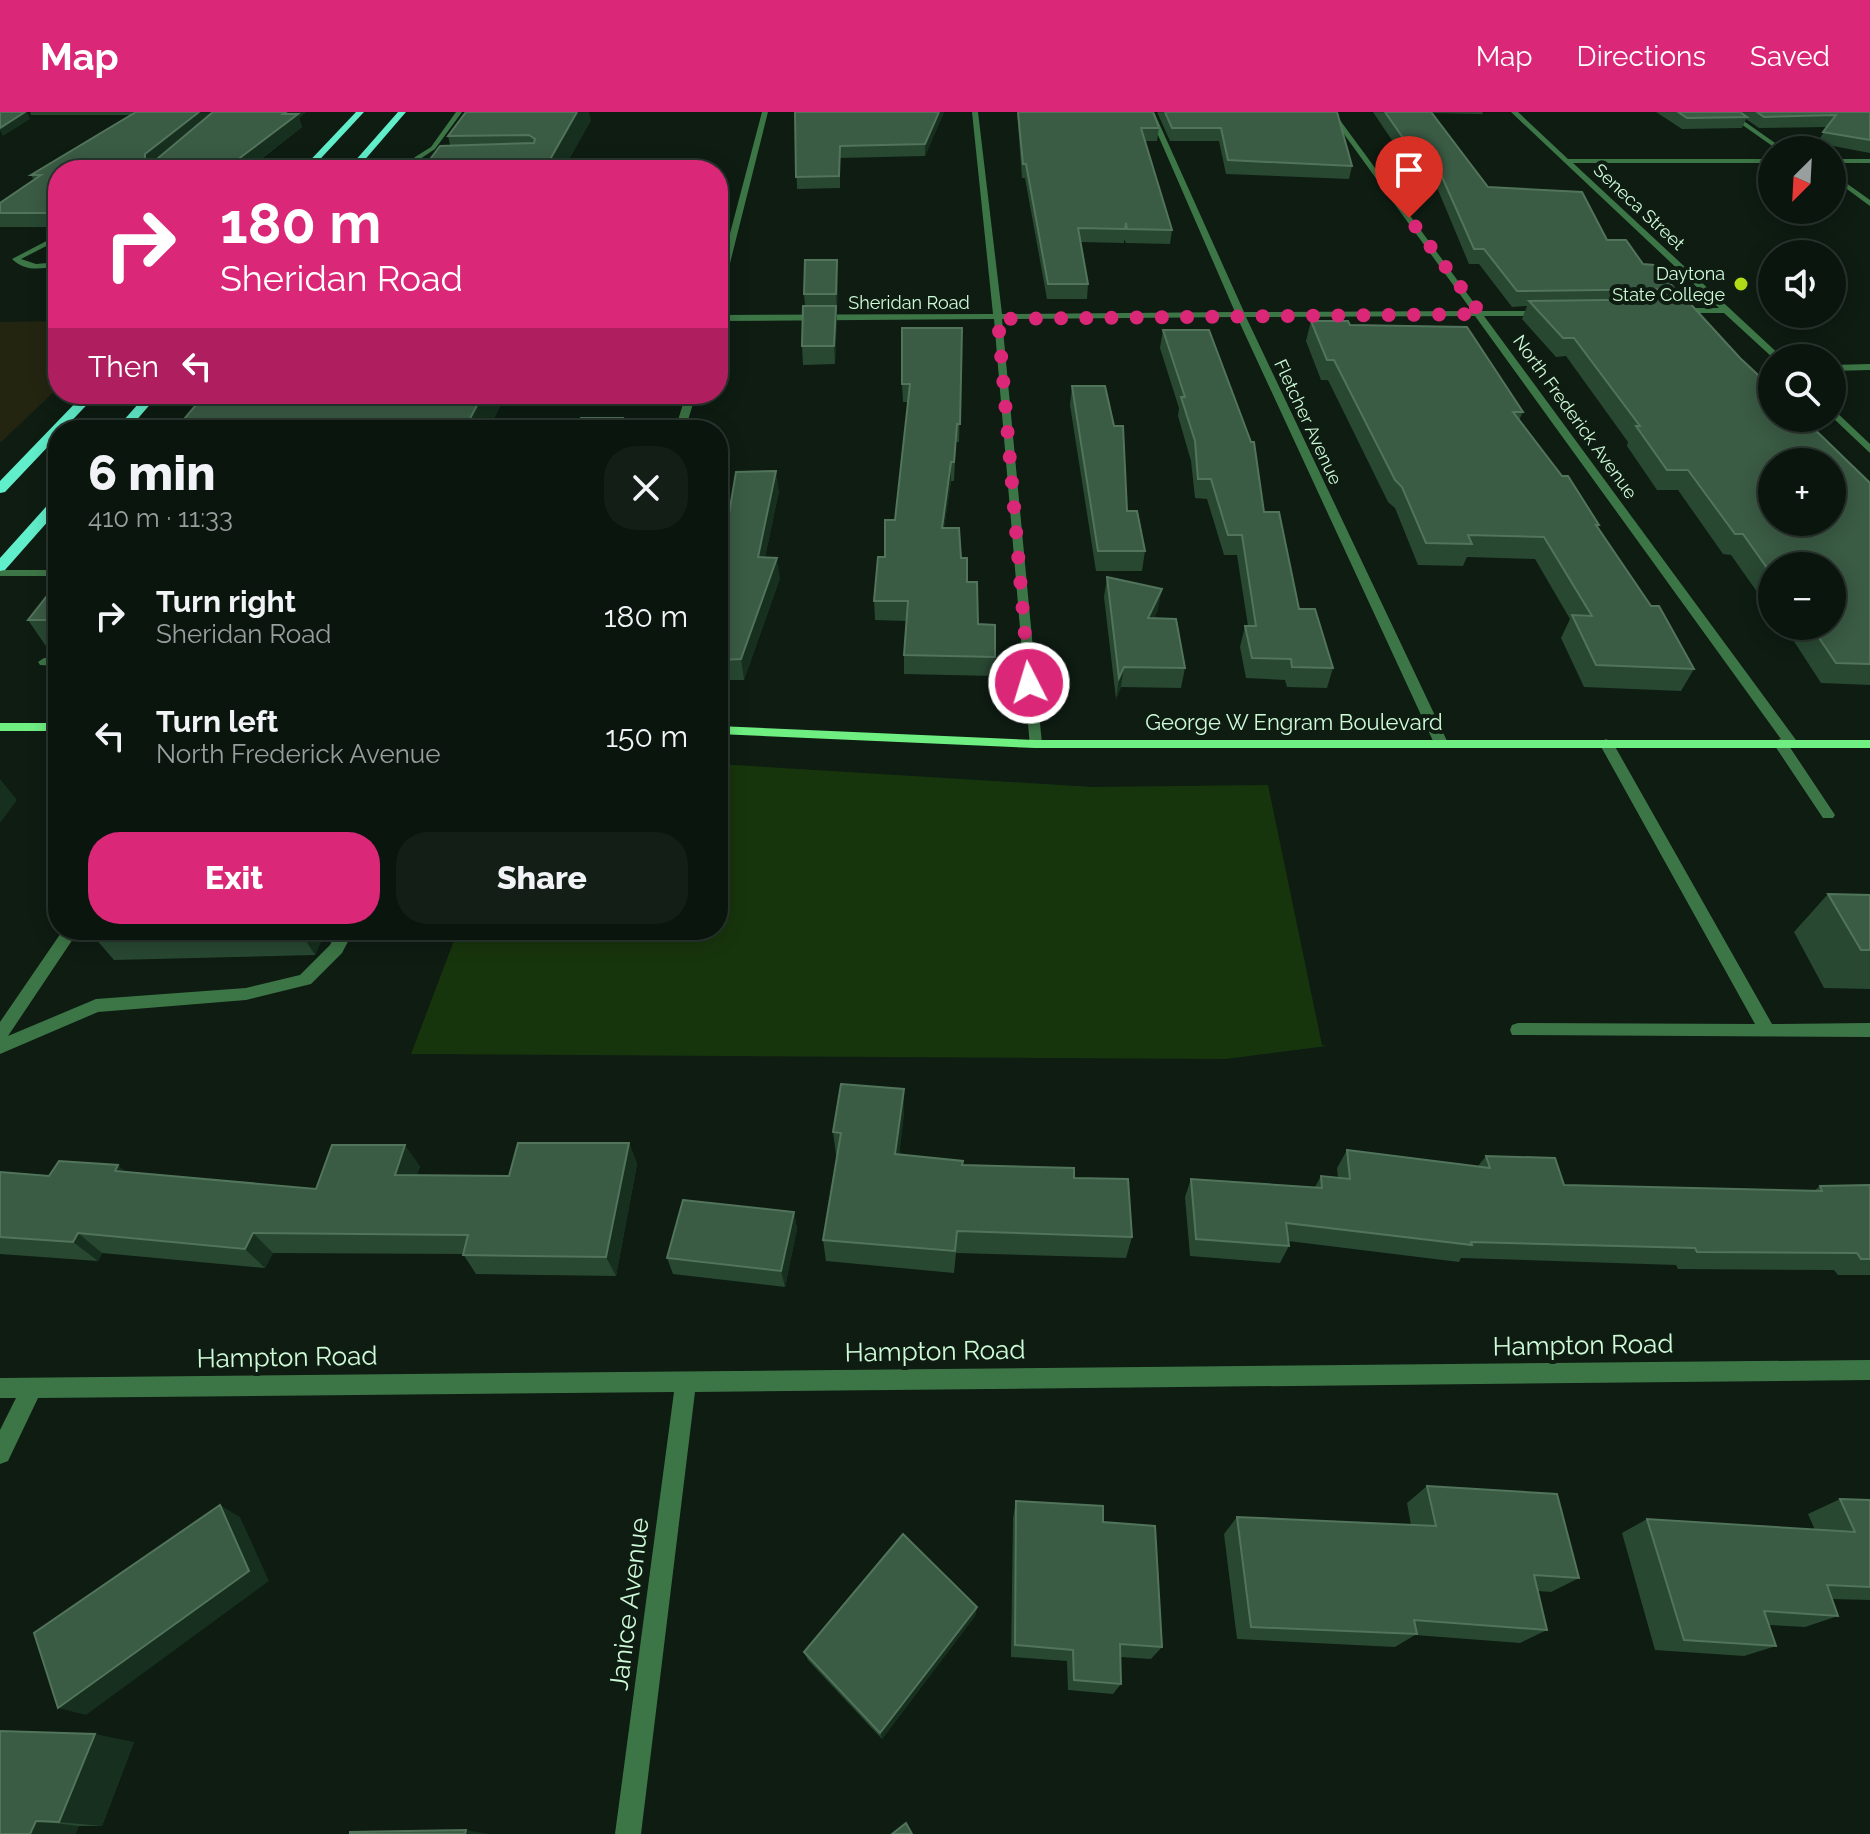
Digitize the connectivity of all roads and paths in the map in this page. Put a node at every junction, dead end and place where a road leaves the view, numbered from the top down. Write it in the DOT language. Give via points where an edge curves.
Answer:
graph roads {
  1 [pos="360,112"];
  2 [pos="402,112"];
  3 [pos="459,112"];
  4 [pos="765,112"];
  5 [pos="975,112"];
  6 [pos="1151,112"];
  7 [pos="1514,112"];
  8 [pos="1727,112"];
  9 [pos="1334,117"];
  10 [pos="1322,121"];
  11 [pos="1762,136"];
  12 [pos="315,160"];
  13 [pos="359,160"];
  14 [pos="416,160"];
  15 [pos="1566,161"];
  16 [pos="1758,161"];
  17 [pos="1846,161"];
  18 [pos="1870,161"];
  19 [pos="1846,186"];
  20 [pos="1870,204"];
  21 [pos="48,242"];
  22 [pos="728,256"];
  23 [pos="48,265"];
  24 [pos="1724,310"];
  25 [pos="1663,311"];
  26 [pos="1557,313"];
  27 [pos="1481,314"];
  28 [pos="1241,316"];
  29 [pos="728,318"];
  30 [pos="998,319"];
  31 [pos="1762,344"];
  32 [pos="1870,367"];
  33 [pos="1846,368"];
  34 [pos="81,404"];
  35 [pos="144,404"];
  36 [pos="66,420"];
  37 [pos="130,420"];
  38 [pos="1846,425"];
  39 [pos="48,439"];
  40 [pos="1870,450"];
  41 [pos="0,489"];
  42 [pos="48,514"];
  43 [pos="0,570"];
  44 [pos="48,572"];
  45 [pos="48,727"];
  46 [pos="1,729"];
  47 [pos="728,730"];
  48 [pos="1441,743"];
  49 [pos="1606,743"];
  50 [pos="1786,743"];
  51 [pos="1035,744"];
  52 [pos="1870,744"];
  53 [pos="1828,815"];
  54 [pos="64,940"];
  55 [pos="341,940"];
  56 [pos="1518,1030"];
  57 [pos="1870,1030"];
  58 [pos="1767,1031"];
  59 [pos="0,1035"];
  60 [pos="0,1047"];
  61 [pos="1870,1370"];
  62 [pos="686,1381"];
  63 [pos="32,1387"];
  64 [pos="0,1388"];
  65 [pos="0,1453"];
  66 [pos="628,1834"];
  1 -- 12 [label="main road"];
  2 -- 13 [label="main road"];
  3 -- 14 [label="street" via="433,148"];
  4 -- 22 [label="street"];
  5 -- 30 [label="street"];
  6 -- 28 [label="street, Fletcher Avenue"];
  7 -- 15 [label="street, Seneca Street"];
  8 -- 11 [label="street"];
  9 -- 10 [label="street"];
  9 -- 27 [label="street, North Frederick Avenue"];
  15 -- 16 [label="street"];
  15 -- 24 [label="street, Seneca Street"];
  17 -- 18 [label="street"];
  19 -- 20 [label="street"];
  21 -- 23 [label="street" via="16,259 32,267"];
  24 -- 25 [label="street"];
  24 -- 31 [label="street, Seneca Street"];
  26 -- 27 [label="street, Sheridan Road"];
  27 -- 28 [label="street, Sheridan Road"];
  27 -- 50 [label="street, North Frederick Avenue"];
  28 -- 30 [label="street, Sheridan Road"];
  28 -- 48 [label="street, Fletcher Avenue"];
  29 -- 30 [label="street, Sheridan Road"];
  30 -- 51 [label="street"];
  32 -- 33 [label="street"];
  34 -- 36 [label="main road"];
  35 -- 37 [label="main road"];
  38 -- 40 [label="street"];
  39 -- 41 [label="main road"];
  42 -- 43 [label="main road"];
  43 -- 44 [label="street"];
  45 -- 46 [label="main road"];
  47 -- 51 [label="main road, George W Engram Boulevard"];
  48 -- 49 [label="main road, George W Engram Boulevard"];
  48 -- 51 [label="main road, George W Engram Boulevard"];
  49 -- 50 [label="main road, George W Engram Boulevard"];
  49 -- 58 [label="street"];
  50 -- 52 [label="main road, George W Engram Boulevard"];
  50 -- 53 [label="street, North Frederick Avenue"];
  54 -- 59 [label="street"];
  55 -- 60 [label="street" via="305,980 246,994 96,1006"];
  56 -- 58 [label="street"];
  57 -- 58 [label="street"];
  61 -- 62 [label="street, Hampton Road"];
  62 -- 63 [label="street, Hampton Road"];
  62 -- 66 [label="street, Janice Avenue"];
  63 -- 64 [label="street, Hampton Road"];
  63 -- 65 [label="street"];
}
